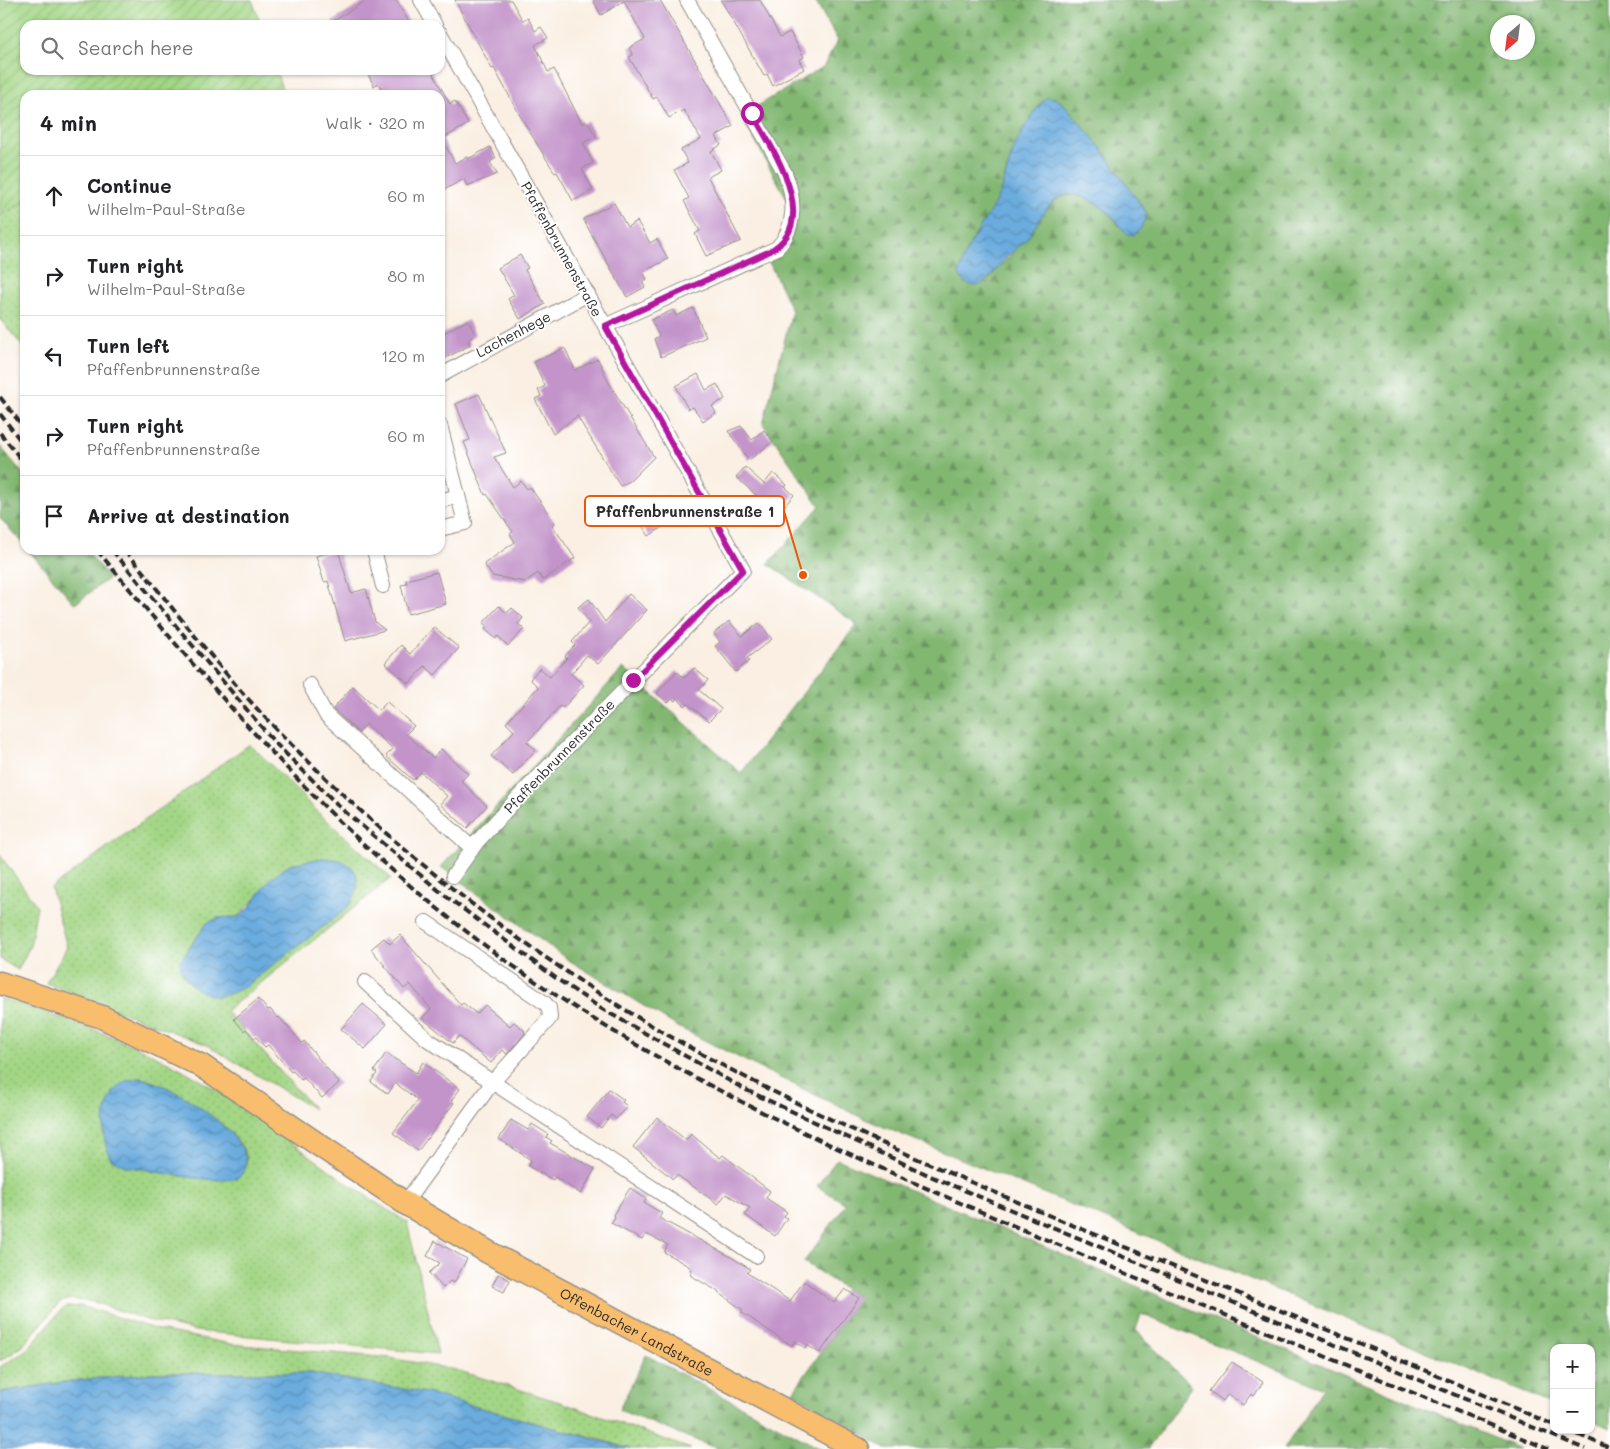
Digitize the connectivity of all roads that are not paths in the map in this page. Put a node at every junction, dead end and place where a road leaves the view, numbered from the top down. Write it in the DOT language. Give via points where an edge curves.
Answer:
graph roads {
  1 [pos="421,0"];
  2 [pos="687,0"];
  3 [pos="432,20"];
  4 [pos="445,42"];
  5 [pos="588,294"];
  6 [pos="605,326"];
  7 [pos="445,373"];
  8 [pos="445,445"];
  9 [pos="458,496"];
  10 [pos="445,500"];
  11 [pos="445,528"];
  12 [pos="375,555"];
  13 [pos="383,586"];
  14 [pos="310,685"];
  15 [pos="472,848"];
  16 [pos="453,876"];
  17 [pos="426,922"];
  18 [pos="365,982"];
  19 [pos="0,984"];
  20 [pos="492,1083"];
  21 [pos="411,1207"];
  22 [pos="756,1256"];
  23 [pos="858,1449"];
  1 -- 3 [label="street"];
  2 -- 6 [label="street" via="785,173 793,200 791,221 777,248"];
  4 -- 5 [label="street, Pfaffenbrunnenstraße"];
  5 -- 6 [label="street, Pfaffenbrunnenstraße"];
  5 -- 7 [label="street, Lachenhege"];
  6 -- 15 [label="street, Pfaffenbrunnenstraße" via="743,570"];
  8 -- 9 [label="street"];
  9 -- 10 [label="street"];
  9 -- 11 [label="street" via="465,523"];
  12 -- 13 [label="street"];
  14 -- 15 [label="street" via="326,715"];
  15 -- 16 [label="street, Pfaffenbrunnenstraße"];
  17 -- 20 [label="street" via="549,1008 547,1022"];
  18 -- 20 [label="street" via="427,1039"];
  19 -- 21 [label="main road, Offenbacher Landstraße" via="102,1017 202,1066"];
  20 -- 21 [label="street"];
  20 -- 22 [label="street"];
  21 -- 23 [label="main road, Offenbacher Landstraße"];
}
